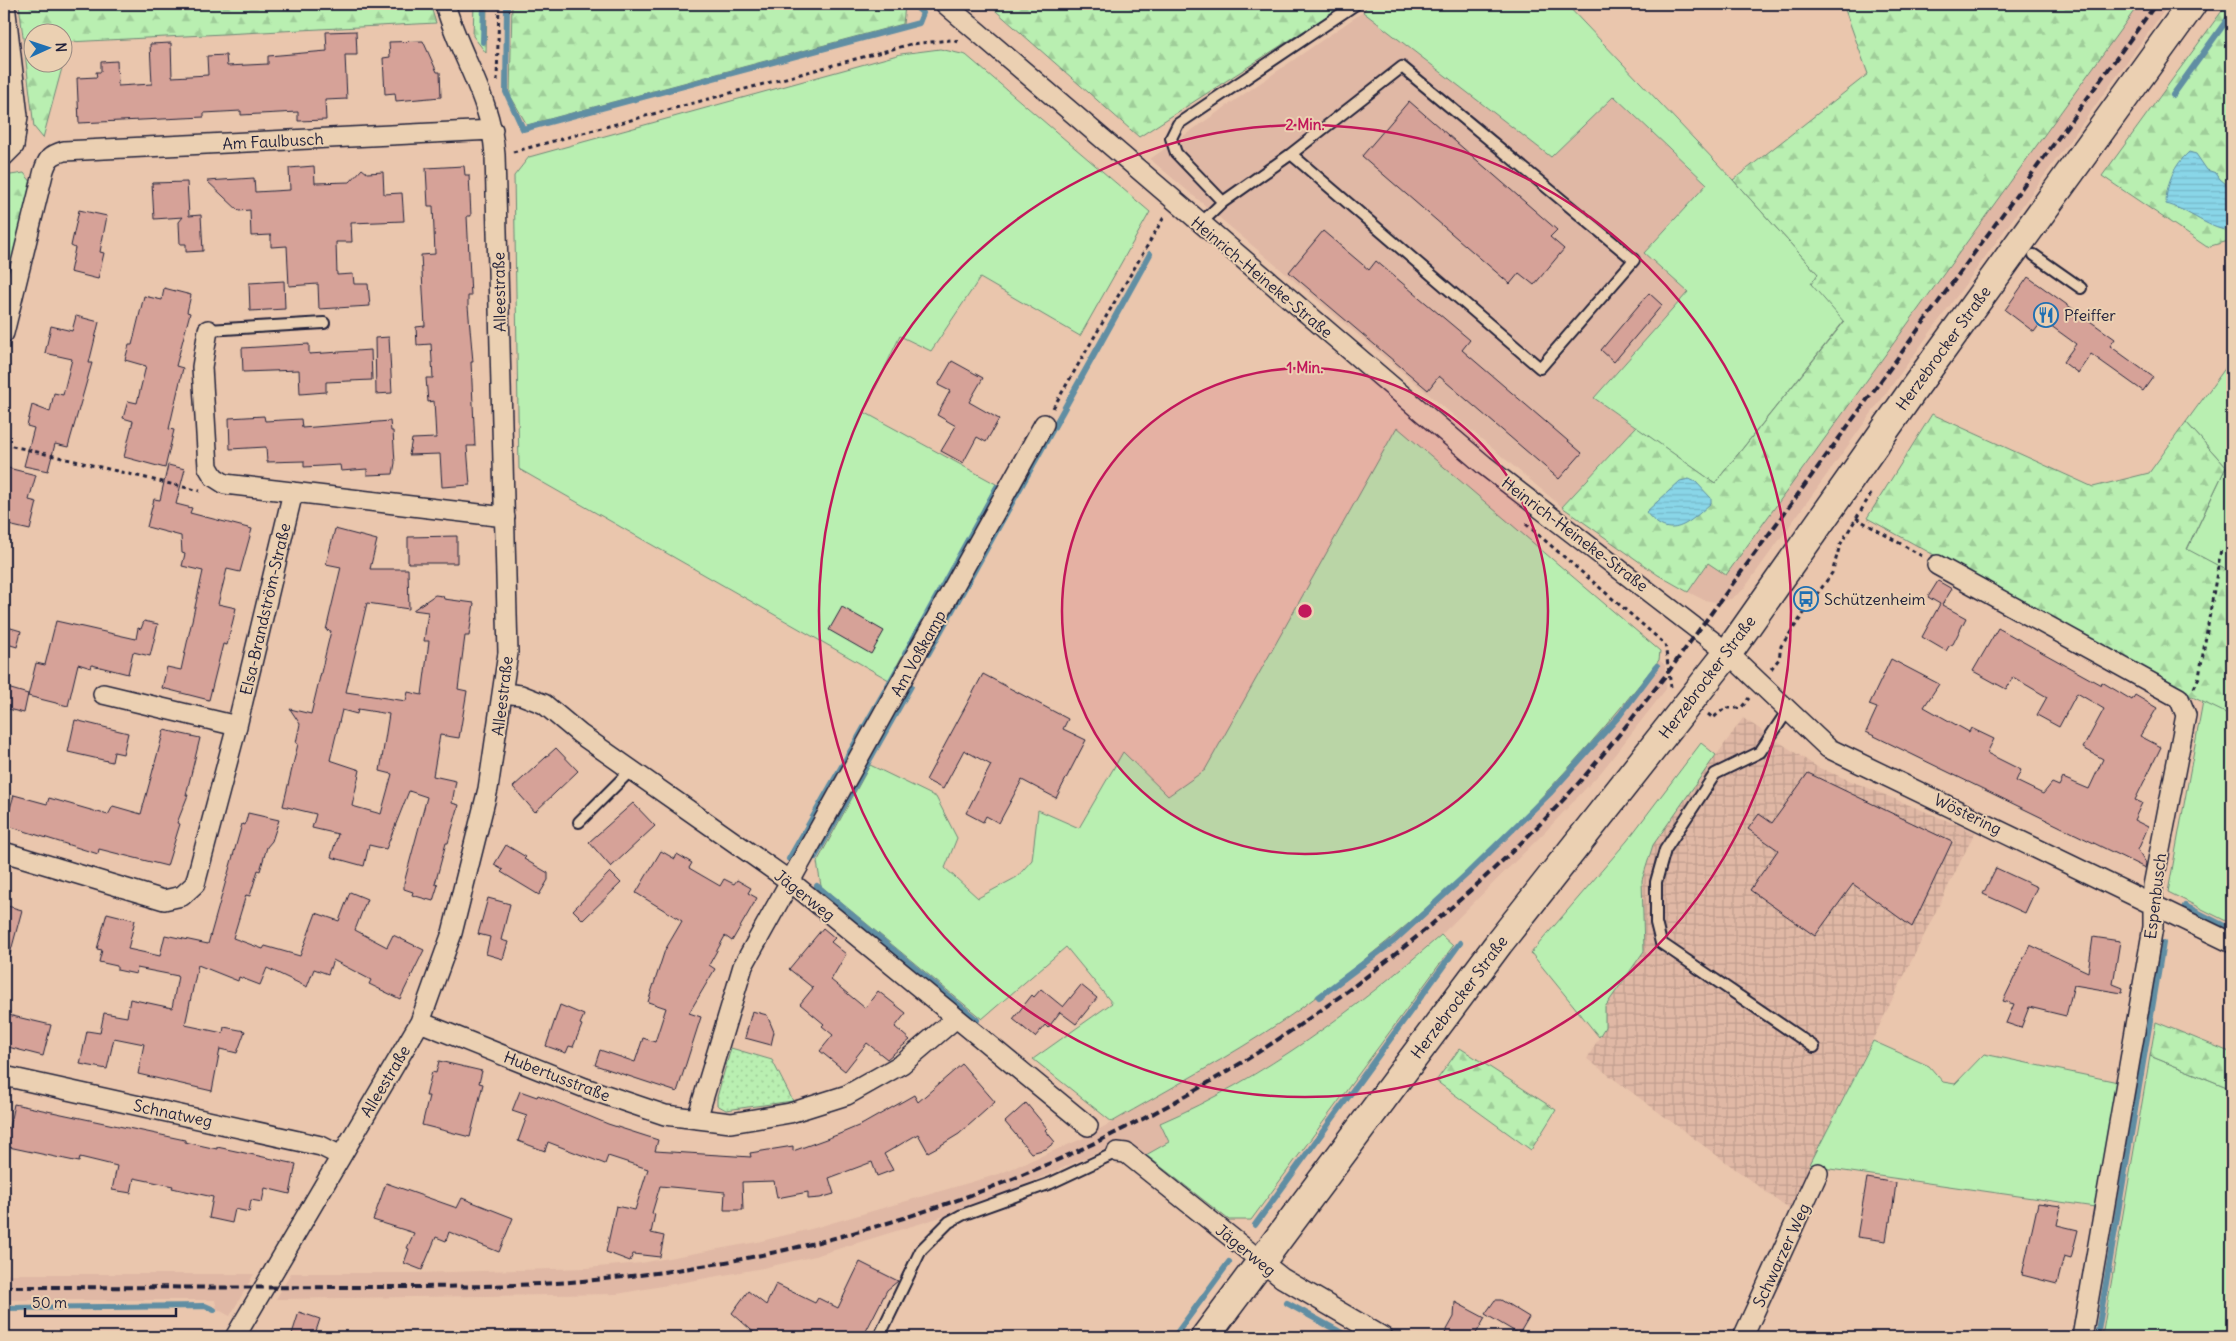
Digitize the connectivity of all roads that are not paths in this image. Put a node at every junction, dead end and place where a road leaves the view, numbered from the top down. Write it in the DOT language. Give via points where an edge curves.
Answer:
graph roads {
  1 [pos="5,4"];
  2 [pos="445,4"];
  3 [pos="945,4"];
  4 [pos="1356,4"];
  5 [pos="2192,4"];
  6 [pos="494,130"];
  7 [pos="9,151"];
  8 [pos="1291,154"];
  9 [pos="1222,202"];
  10 [pos="1200,224"];
  11 [pos="2034,255"];
  12 [pos="2081,288"];
  13 [pos="324,323"];
  14 [pos="208,330"];
  15 [pos="4,332"];
  16 [pos="1044,424"];
  17 [pos="293,492"];
  18 [pos="505,517"];
  19 [pos="1937,565"];
  20 [pos="1728,653"];
  21 [pos="503,693"];
  22 [pos="104,694"];
  23 [pos="1788,710"];
  24 [pos="237,726"];
  25 [pos="631,770"];
  26 [pos="579,822"];
  27 [pos="4,852"];
  28 [pos="791,882"];
  29 [pos="2154,904"];
  30 [pos="2232,943"];
  31 [pos="956,1018"];
  32 [pos="420,1022"];
  33 [pos="1814,1047"];
  34 [pos="4,1076"];
  35 [pos="697,1120"];
  36 [pos="1088,1126"];
  37 [pos="1117,1152"];
  38 [pos="341,1156"];
  39 [pos="1818,1173"];
  40 [pos="1260,1260"];
  41 [pos="235,1337"];
  42 [pos="879,1337"];
  43 [pos="1205,1337"];
  44 [pos="1383,1337"];
  45 [pos="1743,1337"];
  46 [pos="2082,1337"];
  1 -- 7 [label="street" via="18,116"];
  2 -- 6 [label="street, Alleestraße"];
  3 -- 10 [label="street, Heinrich-Heineke-Straße"];
  4 -- 9 [label="lane" via="1178,124 1171,138 1176,153"];
  5 -- 20 [label="main road, Herzebrocker Straße"];
  6 -- 15 [label="street, Am Faulbusch" via="53,154 44,170"];
  6 -- 18 [label="street, Alleestraße"];
  8 -- 8 [label="lane" via="1402,67 1634,260 1540,368"];
  8 -- 9 [label="lane"];
  9 -- 10 [label="lane"];
  10 -- 20 [label="street, Heinrich-Heineke-Straße" via="1484,465"];
  11 -- 12 [label="lane"];
  13 -- 14 [label="lane"];
  14 -- 17 [label="street" via="202,367 208,467 214,477 225,484"];
  16 -- 28 [label="street, Am Voßkamp"];
  17 -- 18 [label="street"];
  17 -- 24 [label="street, Elsa-Brandström-Straße"];
  18 -- 21 [label="street, Alleestraße" via="508,653"];
  19 -- 29 [label="street, Espenbusch" via="2179,698 2186,715 2153,886"];
  20 -- 23 [label="street, Wöstering"];
  20 -- 40 [label="main road, Herzebrocker Straße" via="1499,943"];
  21 -- 25 [label="street, Jägerweg" via="521,695 544,704"];
  21 -- 32 [label="street, Alleestraße" via="488,789 474,851 452,933"];
  22 -- 24 [label="street"];
  23 -- 29 [label="street, Wöstering" via="1828,748"];
  23 -- 33 [label="lane" via="1760,752 1715,774 1665,850 1656,882 1656,923 1661,942"];
  24 -- 27 [label="street, Elsa-Brandström-Straße" via="194,884 182,896 164,900"];
  25 -- 26 [label="lane"];
  25 -- 28 [label="street, Jägerweg"];
  28 -- 31 [label="street, Jägerweg"];
  28 -- 35 [label="street" via="743,966"];
  29 -- 30 [label="street, Wöstering"];
  29 -- 46 [label="street, Espenbusch" via="2153,927"];
  31 -- 35 [label="street, Hubertusstraße" via="902,1064 847,1095 790,1113 739,1122"];
  31 -- 36 [label="street, Jägerweg"];
  32 -- 35 [label="street, Hubertusstraße" via="585,1088 665,1115"];
  32 -- 38 [label="street, Alleestraße"];
  34 -- 38 [label="street, Schnatweg" via="320,1146"];
  37 -- 40 [label="street, Jägerweg" via="1126,1153"];
  37 -- 42 [label="lane" via="949,1222 921,1250"];
  38 -- 41 [label="street, Alleestraße"];
  39 -- 45 [label="street, Schwarzer Weg"];
  40 -- 43 [label="main road, Herzebrocker Straße"];
  40 -- 44 [label="street, Jägerweg" via="1282,1278"];
}
